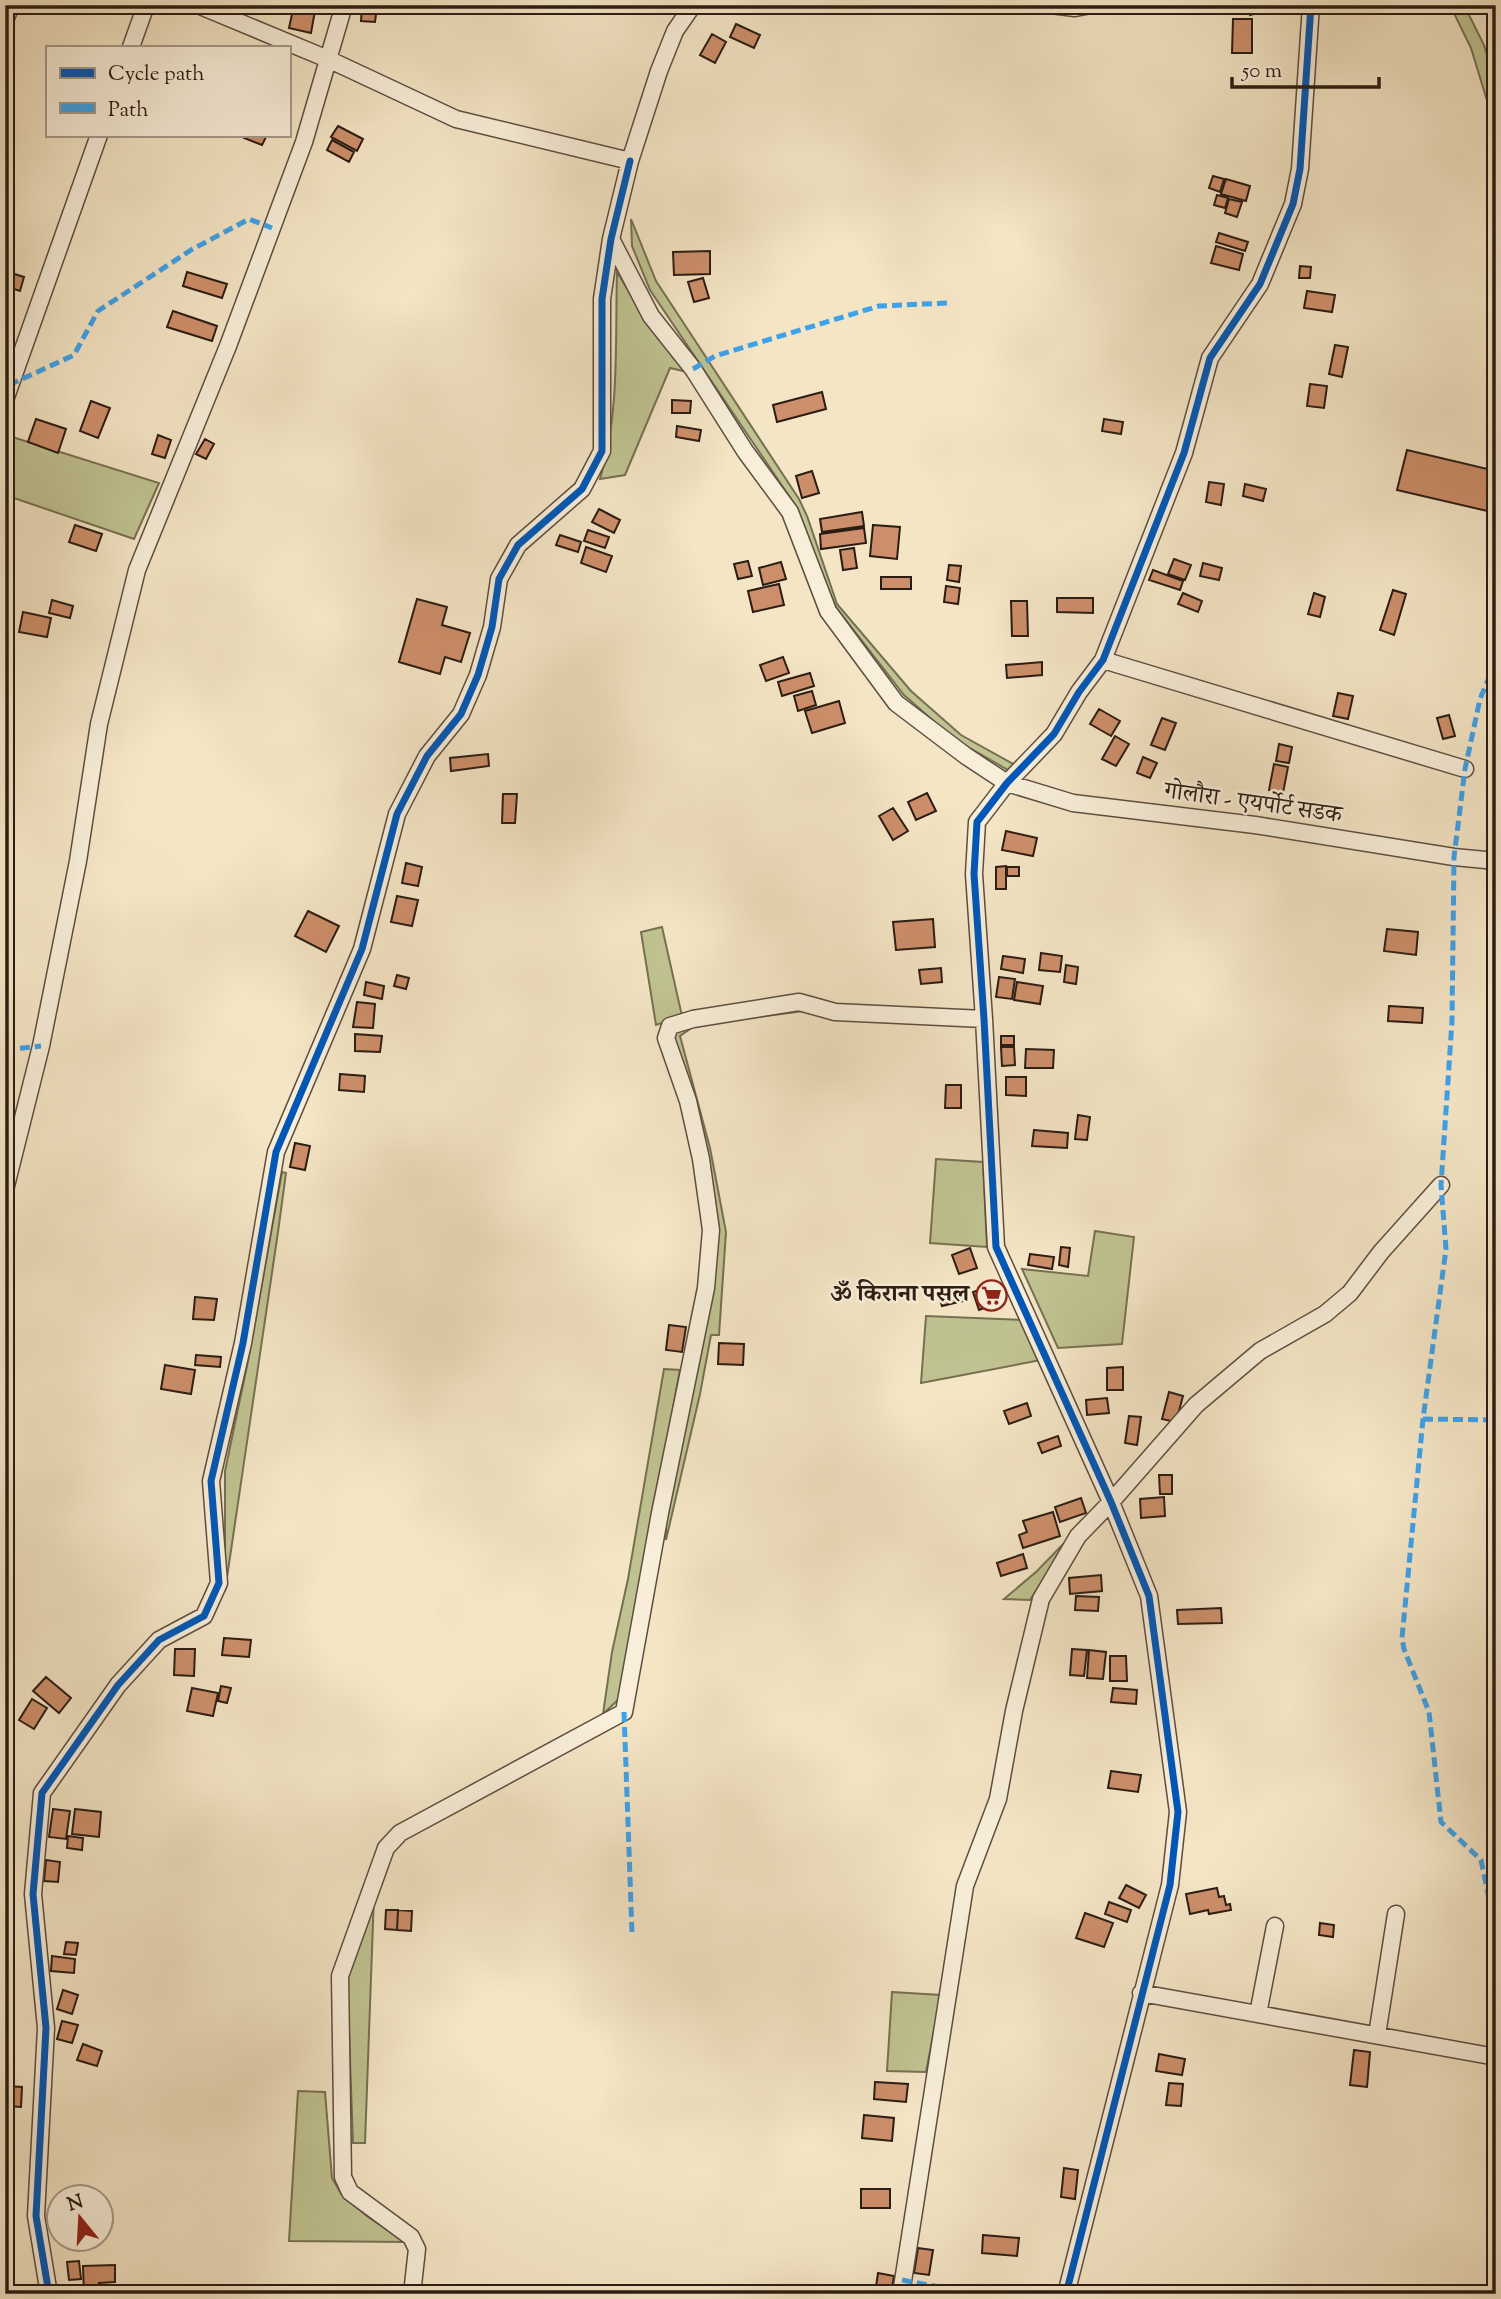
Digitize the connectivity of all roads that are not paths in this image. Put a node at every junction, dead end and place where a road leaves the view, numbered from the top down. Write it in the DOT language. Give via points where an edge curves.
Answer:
graph roads {
  1 [pos="11,5"];
  2 [pos="146,5"];
  3 [pos="198,5"];
  4 [pos="344,5"];
  5 [pos="693,5"];
  6 [pos="1051,5"];
  7 [pos="1091,5"];
  8 [pos="1311,5"];
  9 [pos="5,21"];
  10 [pos="131,46"];
  11 [pos="330,60"];
  12 [pos="99,136"];
  13 [pos="630,161"];
  14 [pos="611,239"];
  15 [pos="5,400"];
  16 [pos="1103,660"];
  17 [pos="1465,769"];
  18 [pos="1007,783"];
  19 [pos="1496,861"];
  20 [pos="984,1019"];
  21 [pos="1441,1185"];
  22 [pos="5,1190"];
  23 [pos="1111,1502"];
  24 [pos="1396,1914"];
  25 [pos="1275,1926"];
  26 [pos="1141,1993"];
  27 [pos="1258,2014"];
  28 [pos="1377,2035"];
  29 [pos="1496,2057"];
  30 [pos="49,2294"];
  31 [pos="412,2294"];
  32 [pos="901,2294"];
  33 [pos="1066,2294"];
  1 -- 9 [label="street"];
  2 -- 10 [label="street"];
  3 -- 11 [label="street"];
  4 -- 11 [label="street"];
  5 -- 13 [label="street" via="675,31"];
  6 -- 7 [label="street"];
  8 -- 16 [label="street" via="1300,169 1293,204 1260,284 1210,358 1184,453"];
  11 -- 13 [label="street" via="456,119"];
  11 -- 22 [label="street" via="228,346 137,570 99,724 41,1046"];
  12 -- 15 [label="street"];
  13 -- 14 [label="street"];
  14 -- 18 [label="street, गोलौरा - एयर्पोर्ट सडक" via="651,316 693,369 790,512 828,611 896,703"];
  14 -- 30 [label="street" via="602,299 603,451 582,489 518,545 499,579 478,675 461,714 427,756 397,814 362,949 276,1152 243,1343 211,1481 219,1583 204,1616 159,1640 118,1685 42,1793 33,1894 46,2028 36,2216"];
  16 -- 17 [label="street"];
  16 -- 18 [label="street" via="1054,734"];
  18 -- 19 [label="street, गोलौरा - एयर्पोर्ट सडक" via="1073,803"];
  18 -- 20 [label="street" via="977,822 974,874"];
  20 -- 23 [label="street" via="996,1247"];
  20 -- 31 [label="street" via="835,1012 799,1002 670,1026 666,1038 688,1101 711,1230 706,1288 624,1712 400,1833 386,1848 340,1976 343,2177 349,2192 411,2237 417,2249"];
  21 -- 23 [label="street" via="1350,1293 1325,1314 1260,1351 1196,1405"];
  23 -- 26 [label="street" via="1149,1596 1178,1812 1170,1885"];
  23 -- 32 [label="street" via="1078,1536 1041,1599 998,1799 965,1886"];
  24 -- 28 [label="street"];
  25 -- 27 [label="street"];
  26 -- 27 [label="street"];
  26 -- 33 [label="street"];
  27 -- 28 [label="street"];
  28 -- 29 [label="street"];
}
